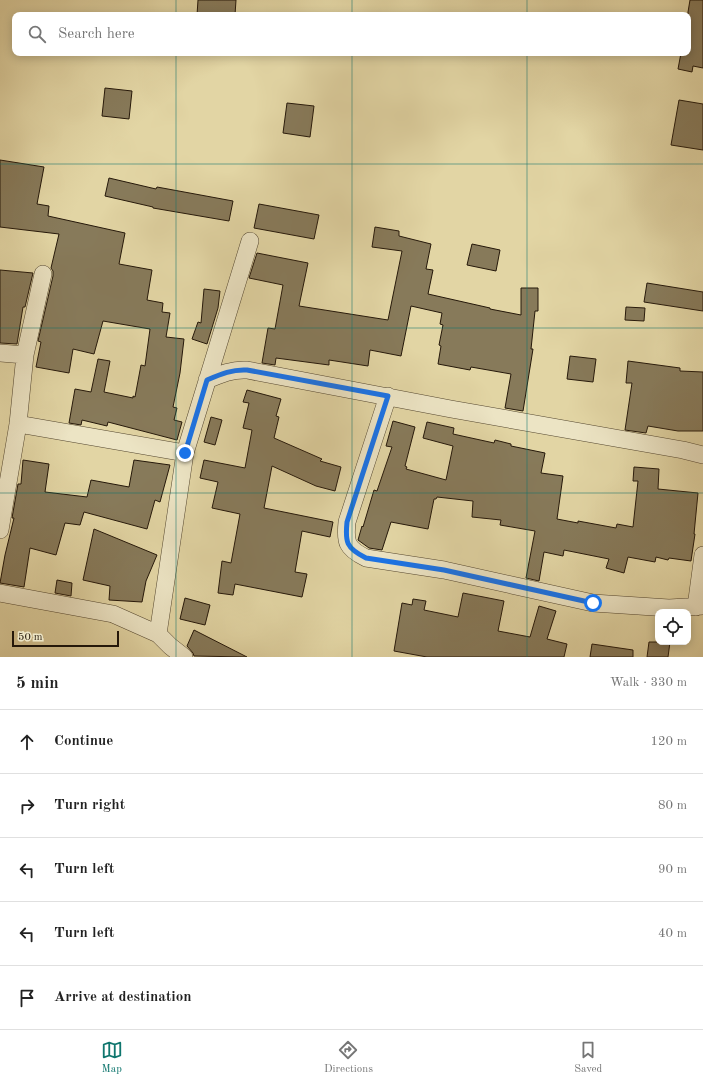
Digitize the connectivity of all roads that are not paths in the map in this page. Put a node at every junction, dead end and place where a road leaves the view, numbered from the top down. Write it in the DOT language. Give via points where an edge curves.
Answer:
graph roads {
  1 [pos="250,241"];
  2 [pos="43,274"];
  3 [pos="0,353"];
  4 [pos="25,355"];
  5 [pos="207,380"];
  6 [pos="388,396"];
  7 [pos="18,424"];
  8 [pos="185,453"];
  9 [pos="703,455"];
  10 [pos="0,530"];
  11 [pos="703,555"];
  12 [pos="0,593"];
  13 [pos="700,606"];
  14 [pos="158,634"];
  15 [pos="184,657"];
  1 -- 5 [label="street"];
  2 -- 4 [label="street"];
  3 -- 4 [label="street"];
  4 -- 7 [label="street"];
  5 -- 6 [label="street" via="228,372 247,370"];
  5 -- 8 [label="street"];
  6 -- 9 [label="street"];
  6 -- 13 [label="street" via="347,522 347,544 356,553 366,558 444,570 593,603 669,608"];
  7 -- 8 [label="street"];
  7 -- 10 [label="street"];
  8 -- 14 [label="street"];
  11 -- 13 [label="street"];
  12 -- 14 [label="street" via="113,614"];
  14 -- 15 [label="street"];
}
